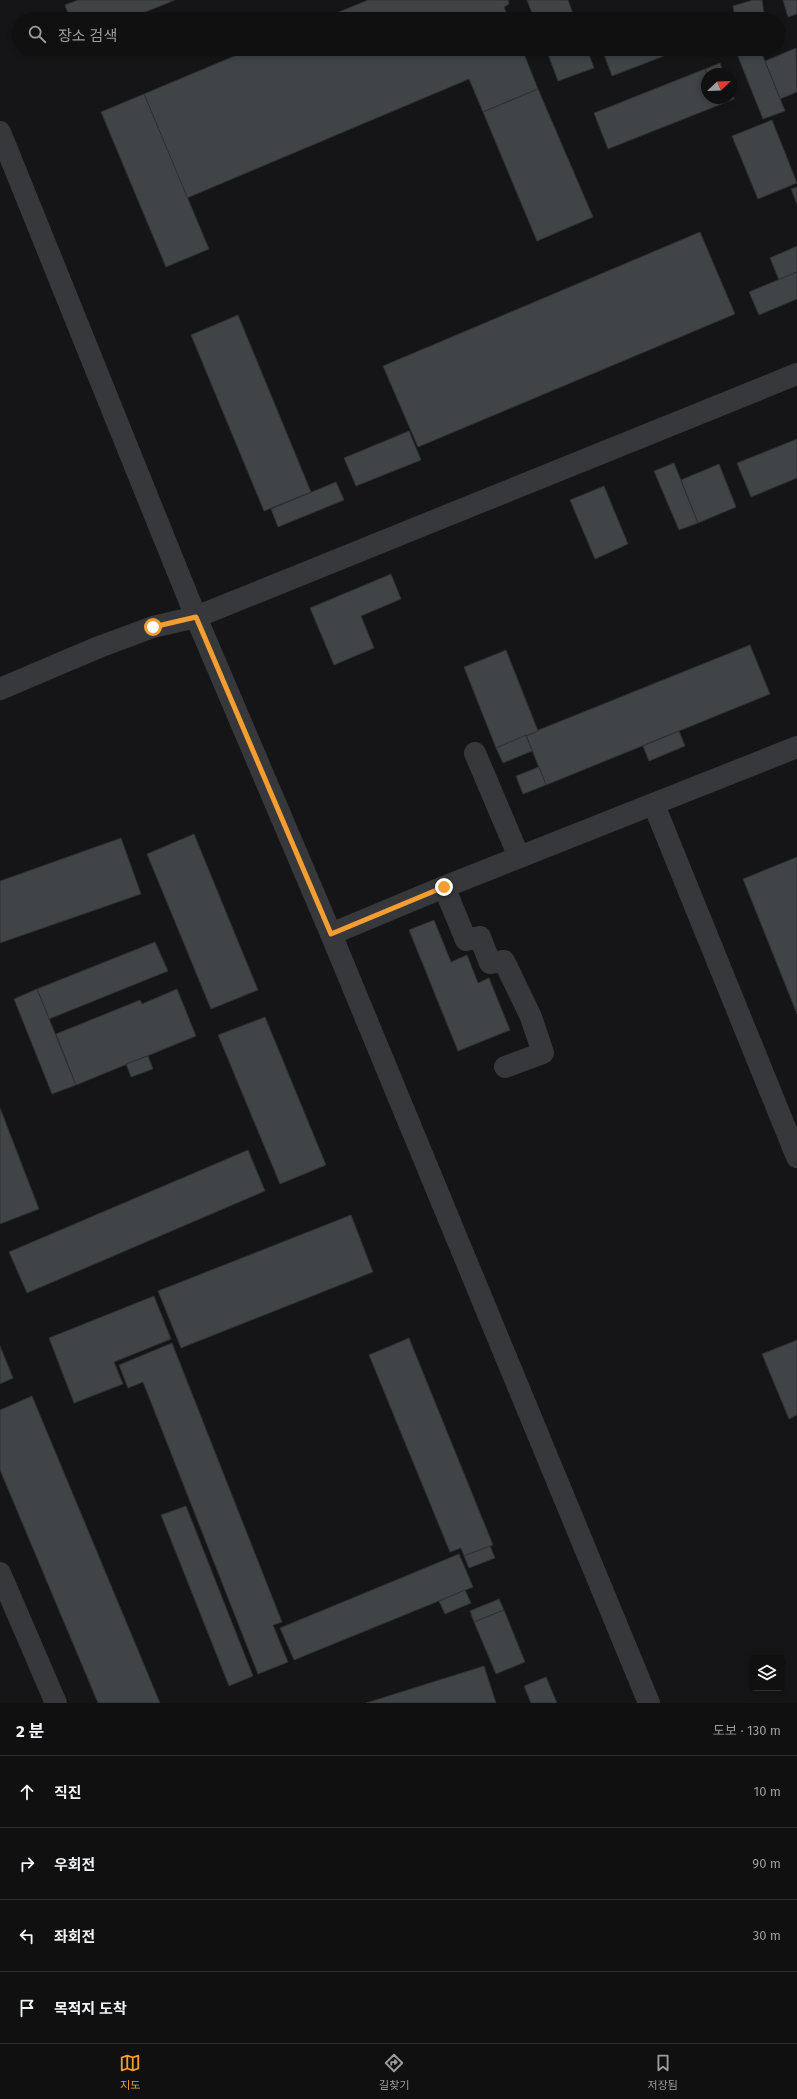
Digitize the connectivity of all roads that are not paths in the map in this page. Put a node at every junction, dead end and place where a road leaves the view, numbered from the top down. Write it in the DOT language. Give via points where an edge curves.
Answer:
graph roads {
  1 [pos="0,132"];
  2 [pos="797,374"];
  3 [pos="196,617"];
  4 [pos="0,689"];
  5 [pos="797,747"];
  6 [pos="475,753"];
  7 [pos="654,804"];
  8 [pos="519,857"];
  9 [pos="444,887"];
  10 [pos="331,934"];
  11 [pos="505,1067"];
  12 [pos="797,1157"];
  13 [pos="0,1573"];
  14 [pos="56,1703"];
  15 [pos="649,1703"];
  1 -- 3 [label="street"];
  2 -- 3 [label="street"];
  3 -- 4 [label="street" via="146,630"];
  3 -- 10 [label="street"];
  5 -- 7 [label="street"];
  6 -- 8 [label="street"];
  7 -- 8 [label="street"];
  7 -- 12 [label="street"];
  8 -- 9 [label="street"];
  9 -- 10 [label="street"];
  9 -- 11 [label="street" via="466,940 480,937 490,963 504,961 533,1024 543,1053"];
  10 -- 15 [label="street"];
  13 -- 14 [label="street"];
}
